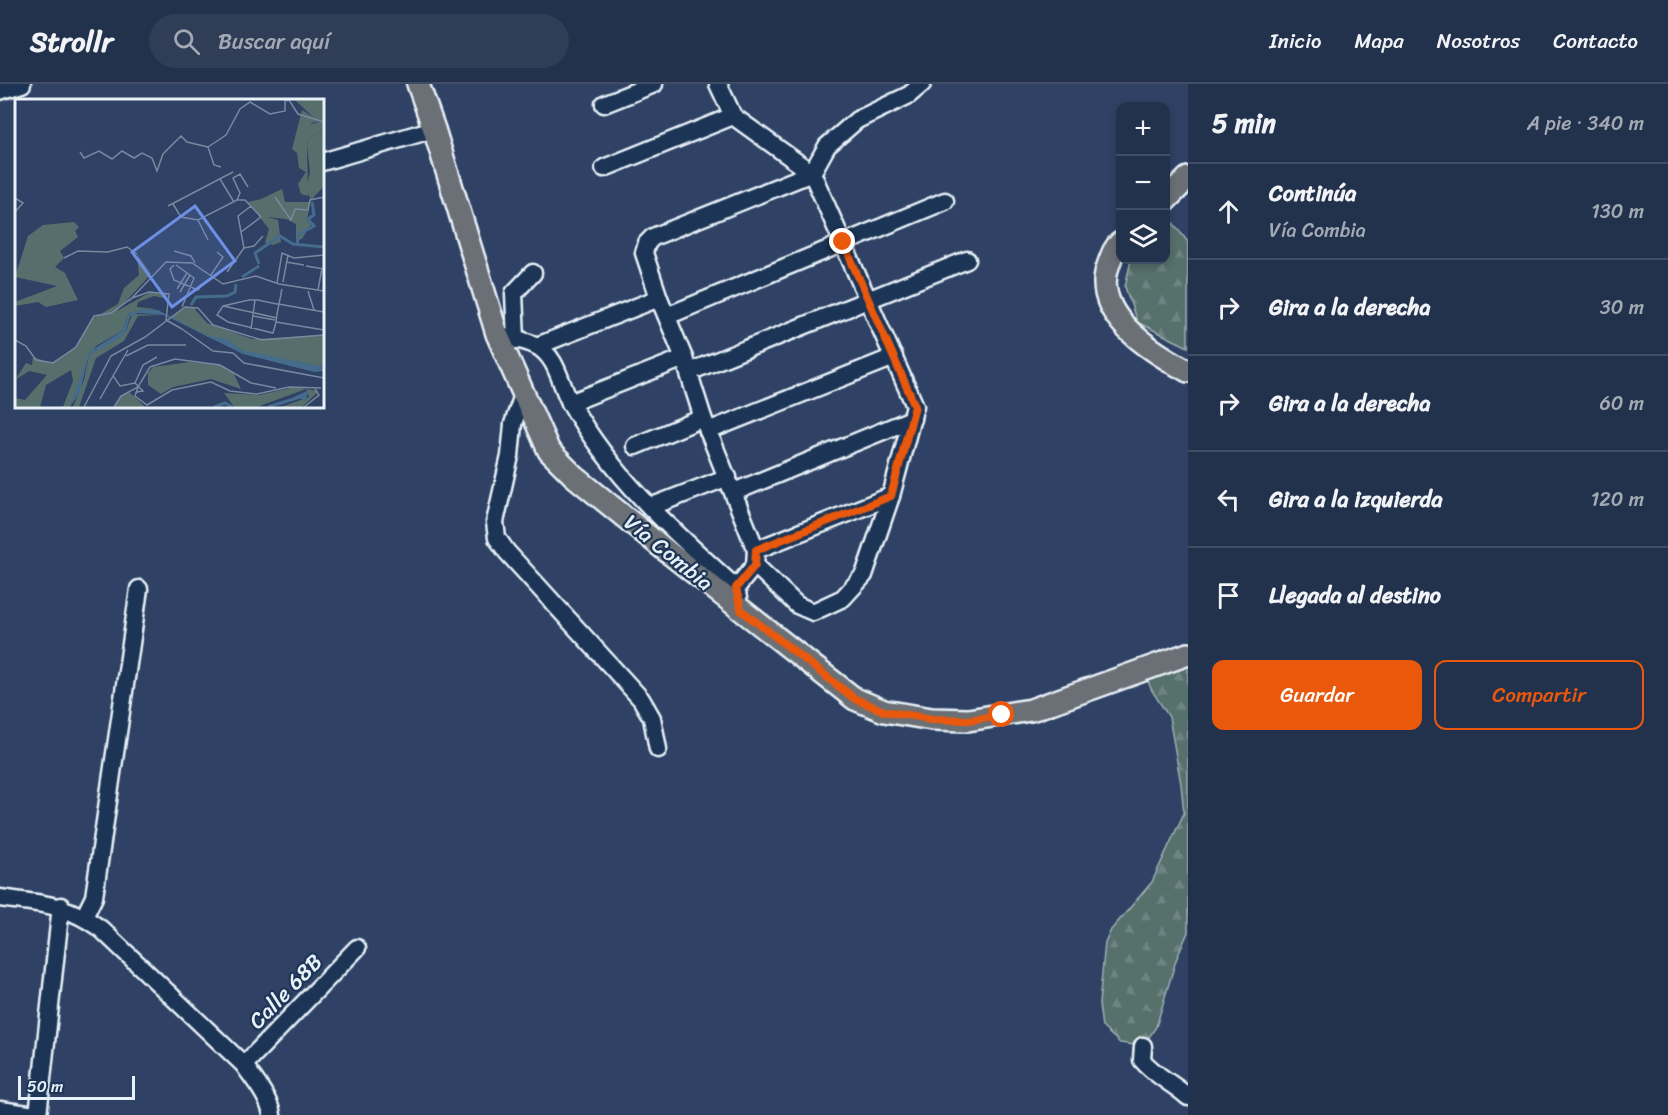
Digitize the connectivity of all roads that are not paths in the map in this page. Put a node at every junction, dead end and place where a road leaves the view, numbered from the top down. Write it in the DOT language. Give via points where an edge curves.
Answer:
graph roads {
  1 [pos="22,84"];
  2 [pos="418,84"];
  3 [pos="654,84"];
  4 [pos="718,84"];
  5 [pos="922,84"];
  6 [pos="0,91"];
  7 [pos="604,104"];
  8 [pos="733,116"];
  9 [pos="434,129"];
  10 [pos="324,161"];
  11 [pos="604,168"];
  12 [pos="812,173"];
  13 [pos="1188,178"];
  14 [pos="1170,196"];
  15 [pos="945,201"];
  16 [pos="843,242"];
  17 [pos="1116,247"];
  18 [pos="967,260"];
  19 [pos="533,273"];
  20 [pos="659,298"];
  21 [pos="868,300"];
  22 [pos="667,316"];
  23 [pos="507,337"];
  24 [pos="537,346"];
  25 [pos="894,357"];
  26 [pos="686,365"];
  27 [pos="1188,371"];
  28 [pos="524,392"];
  29 [pos="570,403"];
  30 [pos="912,419"];
  31 [pos="705,424"];
  32 [pos="635,446"];
  33 [pos="731,485"];
  34 [pos="891,496"];
  35 [pos="650,507"];
  36 [pos="755,558"];
  37 [pos="736,588"];
  38 [pos="138,589"];
  39 [pos="741,610"];
  40 [pos="1188,654"];
  41 [pos="658,749"];
  42 [pos="0,898"];
  43 [pos="61,906"];
  44 [pos="84,917"];
  45 [pos="357,948"];
  46 [pos="1143,1046"];
  47 [pos="244,1065"];
  48 [pos="1188,1096"];
  49 [pos="0,1110"];
  50 [pos="36,1115"];
  51 [pos="272,1115"];
  1 -- 6 [label="street"];
  2 -- 9 [label="main road, Vía Combia"];
  3 -- 7 [label="street"];
  4 -- 8 [label="street"];
  5 -- 12 [label="street" via="909,95 857,120 827,146"];
  8 -- 11 [label="street"];
  8 -- 12 [label="street"];
  9 -- 10 [label="street"];
  9 -- 23 [label="main road, Vía Combia"];
  12 -- 16 [label="street"];
  12 -- 20 [label="street" via="653,237 644,253"];
  13 -- 14 [label="main road"];
  15 -- 16 [label="street"];
  16 -- 21 [label="street"];
  16 -- 22 [label="street"];
  17 -- 27 [label="main road" via="1104,275 1109,300 1120,321 1159,356"];
  18 -- 21 [label="street"];
  19 -- 23 [label="street" via="514,293"];
  20 -- 22 [label="street"];
  20 -- 24 [label="street"];
  21 -- 25 [label="street"];
  21 -- 26 [label="street"];
  22 -- 26 [label="street"];
  23 -- 24 [label="street"];
  23 -- 28 [label="main road, Vía Combia"];
  24 -- 29 [label="street" via="556,366"];
  25 -- 30 [label="street" via="915,406"];
  25 -- 31 [label="street"];
  26 -- 29 [label="street"];
  26 -- 31 [label="street"];
  28 -- 39 [label="main road, Vía Combia" via="549,451 558,462"];
  28 -- 41 [label="street" via="513,424 495,522 497,538 641,699 652,718"];
  29 -- 35 [label="street" via="613,468"];
  30 -- 33 [label="street"];
  30 -- 34 [label="street"];
  31 -- 32 [label="street"];
  31 -- 33 [label="street"];
  33 -- 35 [label="street"];
  33 -- 36 [label="street"];
  34 -- 36 [label="street"];
  34 -- 36 [label="street" via="864,575 843,598 813,612 797,605"];
  35 -- 37 [label="street"];
  36 -- 37 [label="street"];
  37 -- 39 [label="street"];
  38 -- 44 [label="street" via="93,897"];
  39 -- 40 [label="main road, Vía Combia" via="855,699 884,711 932,719 968,720 1031,710"];
  42 -- 43 [label="street"];
  43 -- 44 [label="street"];
  43 -- 50 [label="street"];
  44 -- 47 [label="street"];
  45 -- 47 [label="street, Calle 68B"];
  46 -- 48 [label="street" via="1142,1060 1151,1072"];
  47 -- 51 [label="street"];
  49 -- 50 [label="street"];
}
